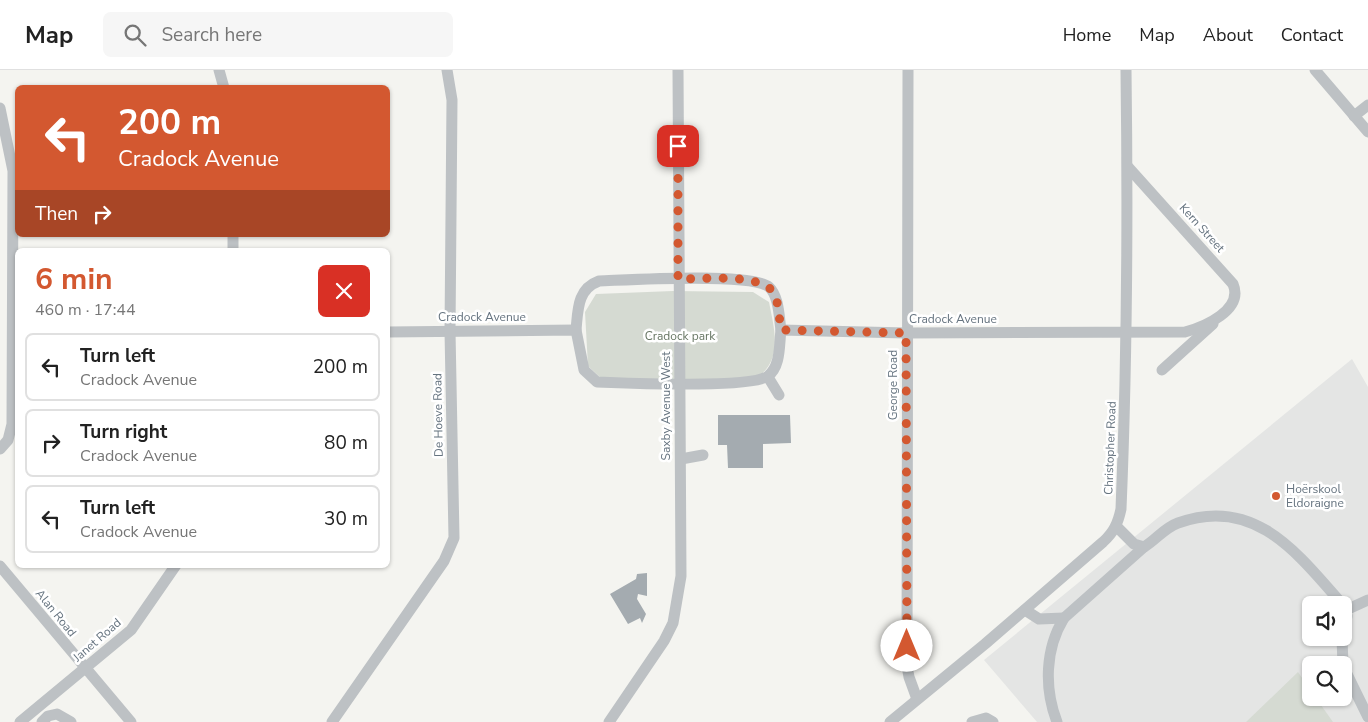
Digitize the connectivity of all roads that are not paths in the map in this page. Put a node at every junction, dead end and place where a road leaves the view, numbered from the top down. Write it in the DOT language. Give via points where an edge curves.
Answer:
graph roads {
  1 [pos="219,70"];
  2 [pos="447,70"];
  3 [pos="678,70"];
  4 [pos="908,70"];
  5 [pos="1126,70"];
  6 [pos="1315,70"];
  7 [pos="223,85"];
  8 [pos="1368,105"];
  9 [pos="0,108"];
  10 [pos="1354,116"];
  11 [pos="2,126"];
  12 [pos="1368,132"];
  13 [pos="1128,167"];
  14 [pos="678,279"];
  15 [pos="1224,312"];
  16 [pos="576,330"];
  17 [pos="781,330"];
  18 [pos="450,331"];
  19 [pos="1126,331"];
  20 [pos="390,332"];
  21 [pos="906,333"];
  22 [pos="1162,370"];
  23 [pos="768,376"];
  24 [pos="679,384"];
  25 [pos="779,395"];
  26 [pos="0,449"];
  27 [pos="703,455"];
  28 [pos="680,459"];
  29 [pos="1116,526"];
  30 [pos="1144,546"];
  31 [pos="0,566"];
  32 [pos="174,568"];
  33 [pos="1335,596"];
  34 [pos="1368,600"];
  35 [pos="1352,605"];
  36 [pos="1025,610"];
  37 [pos="1064,618"];
  38 [pos="84,669"];
  39 [pos="1352,685"];
  40 [pos="917,699"];
  41 [pos="1368,717"];
  42 [pos="20,722"];
  43 [pos="42,722"];
  44 [pos="71,722"];
  45 [pos="131,722"];
  46 [pos="332,722"];
  47 [pos="609,722"];
  48 [pos="890,722"];
  49 [pos="972,722"];
  50 [pos="993,722"];
  51 [pos="1058,722"];
  1 -- 7 [label="street"];
  2 -- 18 [label="street, De Hoeve Road" via="452,100"];
  3 -- 14 [label="street, Saxby Avenue West"];
  4 -- 21 [label="street, George Road"];
  5 -- 13 [label="street, Christopher Road"];
  6 -- 10 [label="street"];
  8 -- 10 [label="street"];
  9 -- 11 [label="street"];
  10 -- 12 [label="street"];
  11 -- 26 [label="street" via="12,171 12,424 8,440"];
  13 -- 15 [label="street, Kern Street" via="1230,279 1235,289 1233,302"];
  13 -- 19 [label="street, Christopher Road"];
  14 -- 16 [label="street" via="598,281 590,284 579,300"];
  14 -- 17 [label="street" via="750,280 764,284 774,294"];
  14 -- 24 [label="street, Saxby Avenue West"];
  15 -- 19 [label="street, Kern Street" via="1206,325 1185,332"];
  15 -- 22 [label="street, Kern Street"];
  16 -- 18 [label="street, Cradock Avenue"];
  16 -- 24 [label="street" via="584,370 597,382"];
  17 -- 21 [label="street, Cradock Avenue"];
  17 -- 23 [label="street" via="777,365"];
  18 -- 20 [label="street, Cradock Avenue"];
  18 -- 46 [label="street, De Hoeve Road" via="454,538 444,561"];
  19 -- 21 [label="street, Cradock Avenue"];
  19 -- 29 [label="street, Christopher Road" via="1121,509"];
  21 -- 40 [label="street, George Road" via="907,666"];
  23 -- 24 [label="street" via="755,382"];
  23 -- 25 [label="street"];
  24 -- 28 [label="street, Saxby Avenue West"];
  27 -- 28 [label="street"];
  28 -- 47 [label="street, Saxby Avenue West" via="681,576 677,610 664,642"];
  29 -- 30 [label="street" via="1134,544"];
  29 -- 36 [label="street, Christopher Road" via="1112,534"];
  30 -- 33 [label="street" via="1166,529 1190,519 1225,515 1245,520 1268,530 1288,546"];
  30 -- 37 [label="street"];
  31 -- 38 [label="street, Alan Road"];
  32 -- 38 [label="street, Janet Road" via="131,630"];
  34 -- 35 [label="street"];
  36 -- 37 [label="street" via="1039,619"];
  36 -- 40 [label="street, Christopher Road"];
  37 -- 51 [label="street" via="1055,632 1048,665 1050,700"];
  38 -- 42 [label="street, Janet Road"];
  38 -- 45 [label="street, Alan Road"];
  39 -- 41 [label="street"];
  40 -- 48 [label="street, Christopher Road"];
  43 -- 44 [label="street" via="57,714"];
  49 -- 50 [label="street" via="986,718"];
}
